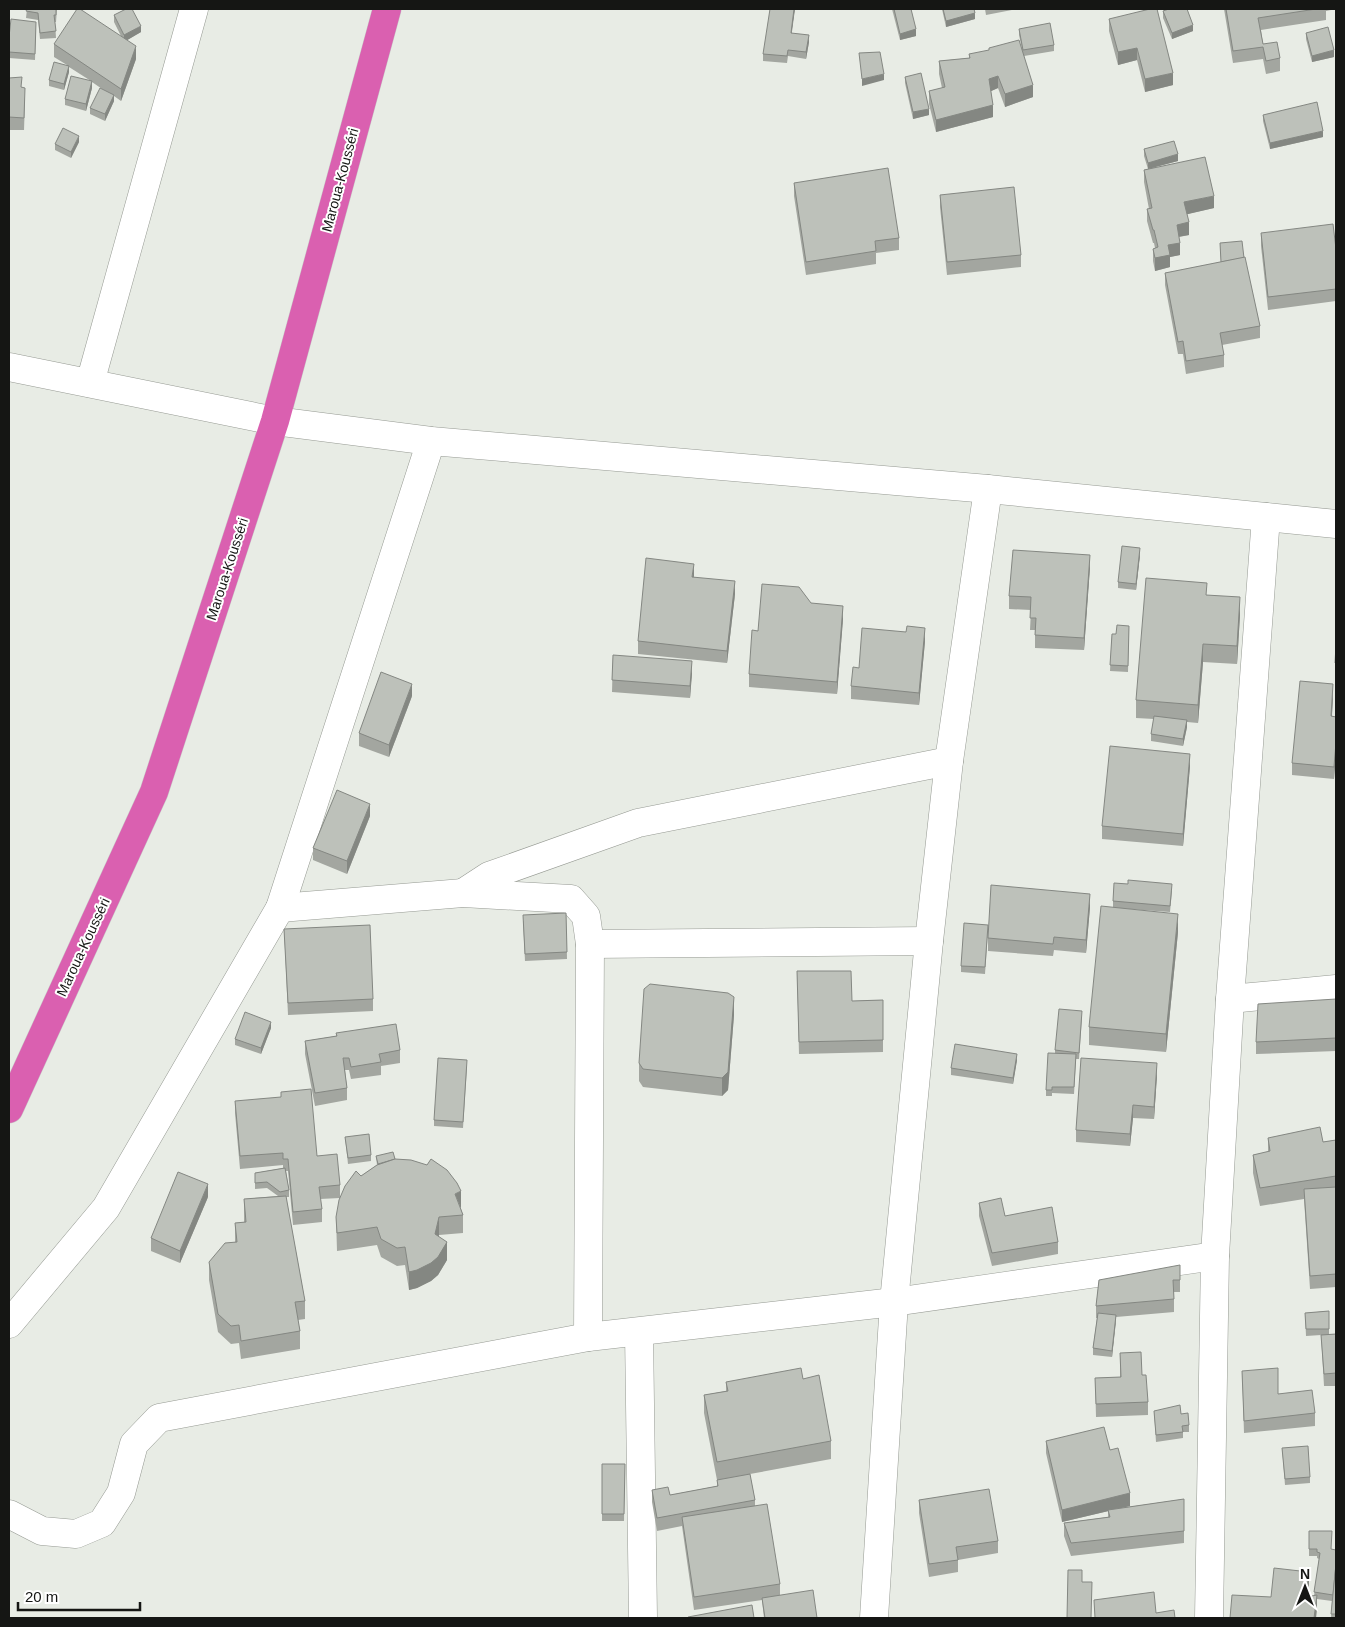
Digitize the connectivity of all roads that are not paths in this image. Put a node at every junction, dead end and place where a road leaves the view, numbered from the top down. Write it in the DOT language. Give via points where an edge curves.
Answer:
graph roads {
  1 [pos="194,9"];
  2 [pos="387,9"];
  3 [pos="9,367"];
  4 [pos="90,383"];
  5 [pos="275,421"];
  6 [pos="431,440"];
  7 [pos="988,489"];
  8 [pos="1266,517"];
  9 [pos="1336,524"];
  10 [pos="949,761"];
  11 [pos="464,893"];
  12 [pos="280,908"];
  13 [pos="929,941"];
  14 [pos="590,944"];
  15 [pos="1336,988"];
  16 [pos="1230,999"];
  17 [pos="9,1109"];
  18 [pos="1215,1256"];
  19 [pos="894,1302"];
  20 [pos="9,1324"];
  21 [pos="639,1332"];
  22 [pos="588,1337"];
  23 [pos="9,1514"];
  24 [pos="643,1618"];
  25 [pos="874,1618"];
  26 [pos="1209,1618"];
  1 -- 4 [label="street"];
  2 -- 5 [label="highway, Maroua-Kousséri"];
  3 -- 4 [label="street"];
  4 -- 5 [label="street"];
  5 -- 6 [label="street"];
  5 -- 17 [label="highway, Maroua-Kousséri" via="154,792"];
  6 -- 7 [label="street"];
  6 -- 12 [label="street"];
  7 -- 8 [label="street"];
  7 -- 10 [label="street"];
  8 -- 9 [label="street"];
  8 -- 16 [label="street"];
  10 -- 11 [label="street" via="638,823 489,876"];
  10 -- 13 [label="street"];
  11 -- 12 [label="street"];
  11 -- 14 [label="street" via="571,899 586,916"];
  12 -- 20 [label="street" via="106,1208"];
  13 -- 14 [label="street"];
  13 -- 19 [label="street"];
  14 -- 22 [label="street"];
  15 -- 16 [label="street"];
  16 -- 18 [label="street"];
  18 -- 19 [label="street"];
  18 -- 26 [label="street"];
  19 -- 21 [label="street"];
  19 -- 25 [label="street"];
  21 -- 22 [label="street"];
  21 -- 24 [label="street"];
  22 -- 23 [label="street" via="159,1418 134,1444 121,1493 102,1523 76,1534 42,1532"];
}
